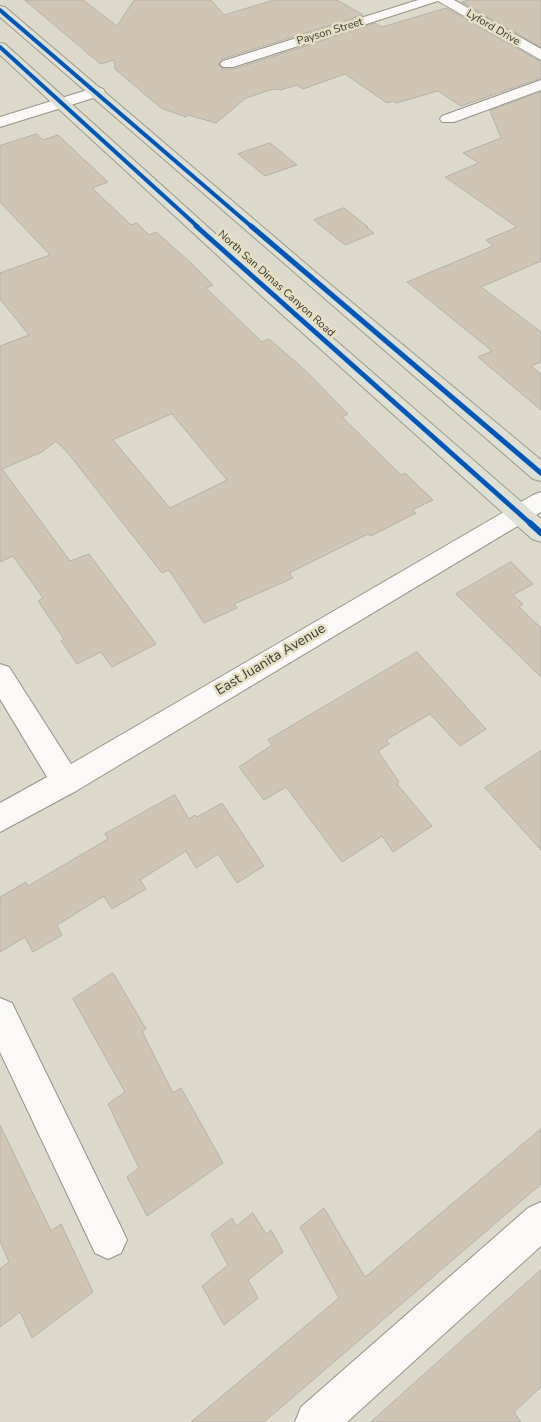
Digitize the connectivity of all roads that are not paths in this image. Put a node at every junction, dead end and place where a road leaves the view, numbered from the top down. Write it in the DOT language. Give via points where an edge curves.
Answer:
graph roads {
  1 [pos="432,0"];
  2 [pos="444,0"];
  3 [pos="0,10"];
  4 [pos="0,47"];
  5 [pos="541,55"];
  6 [pos="228,64"];
  7 [pos="541,85"];
  8 [pos="97,92"];
  9 [pos="62,103"];
  10 [pos="448,119"];
  11 [pos="0,122"];
  12 [pos="541,472"];
  13 [pos="530,507"];
  14 [pos="541,533"];
  15 [pos="0,675"];
  16 [pos="66,782"];
  17 [pos="0,818"];
  18 [pos="0,1015"];
  19 [pos="541,1221"];
  20 [pos="108,1240"];
  21 [pos="316,1422"];
  1 -- 6 [label="street, Payson Street"];
  2 -- 5 [label="street, Lyford Drive"];
  3 -- 8 [label="main road, North San Dimas Canyon Road"];
  4 -- 9 [label="main road, North San Dimas Canyon Road"];
  7 -- 10 [label="street"];
  8 -- 9 [label="street"];
  8 -- 12 [label="main road, North San Dimas Canyon Road"];
  9 -- 11 [label="street"];
  9 -- 13 [label="main road, North San Dimas Canyon Road" via="281,302"];
  13 -- 14 [label="main road, North San Dimas Canyon Road"];
  13 -- 16 [label="street, East Juanita Avenue"];
  15 -- 16 [label="street"];
  16 -- 17 [label="street, East Juanita Avenue"];
  18 -- 20 [label="street"];
  19 -- 21 [label="street"];
}
